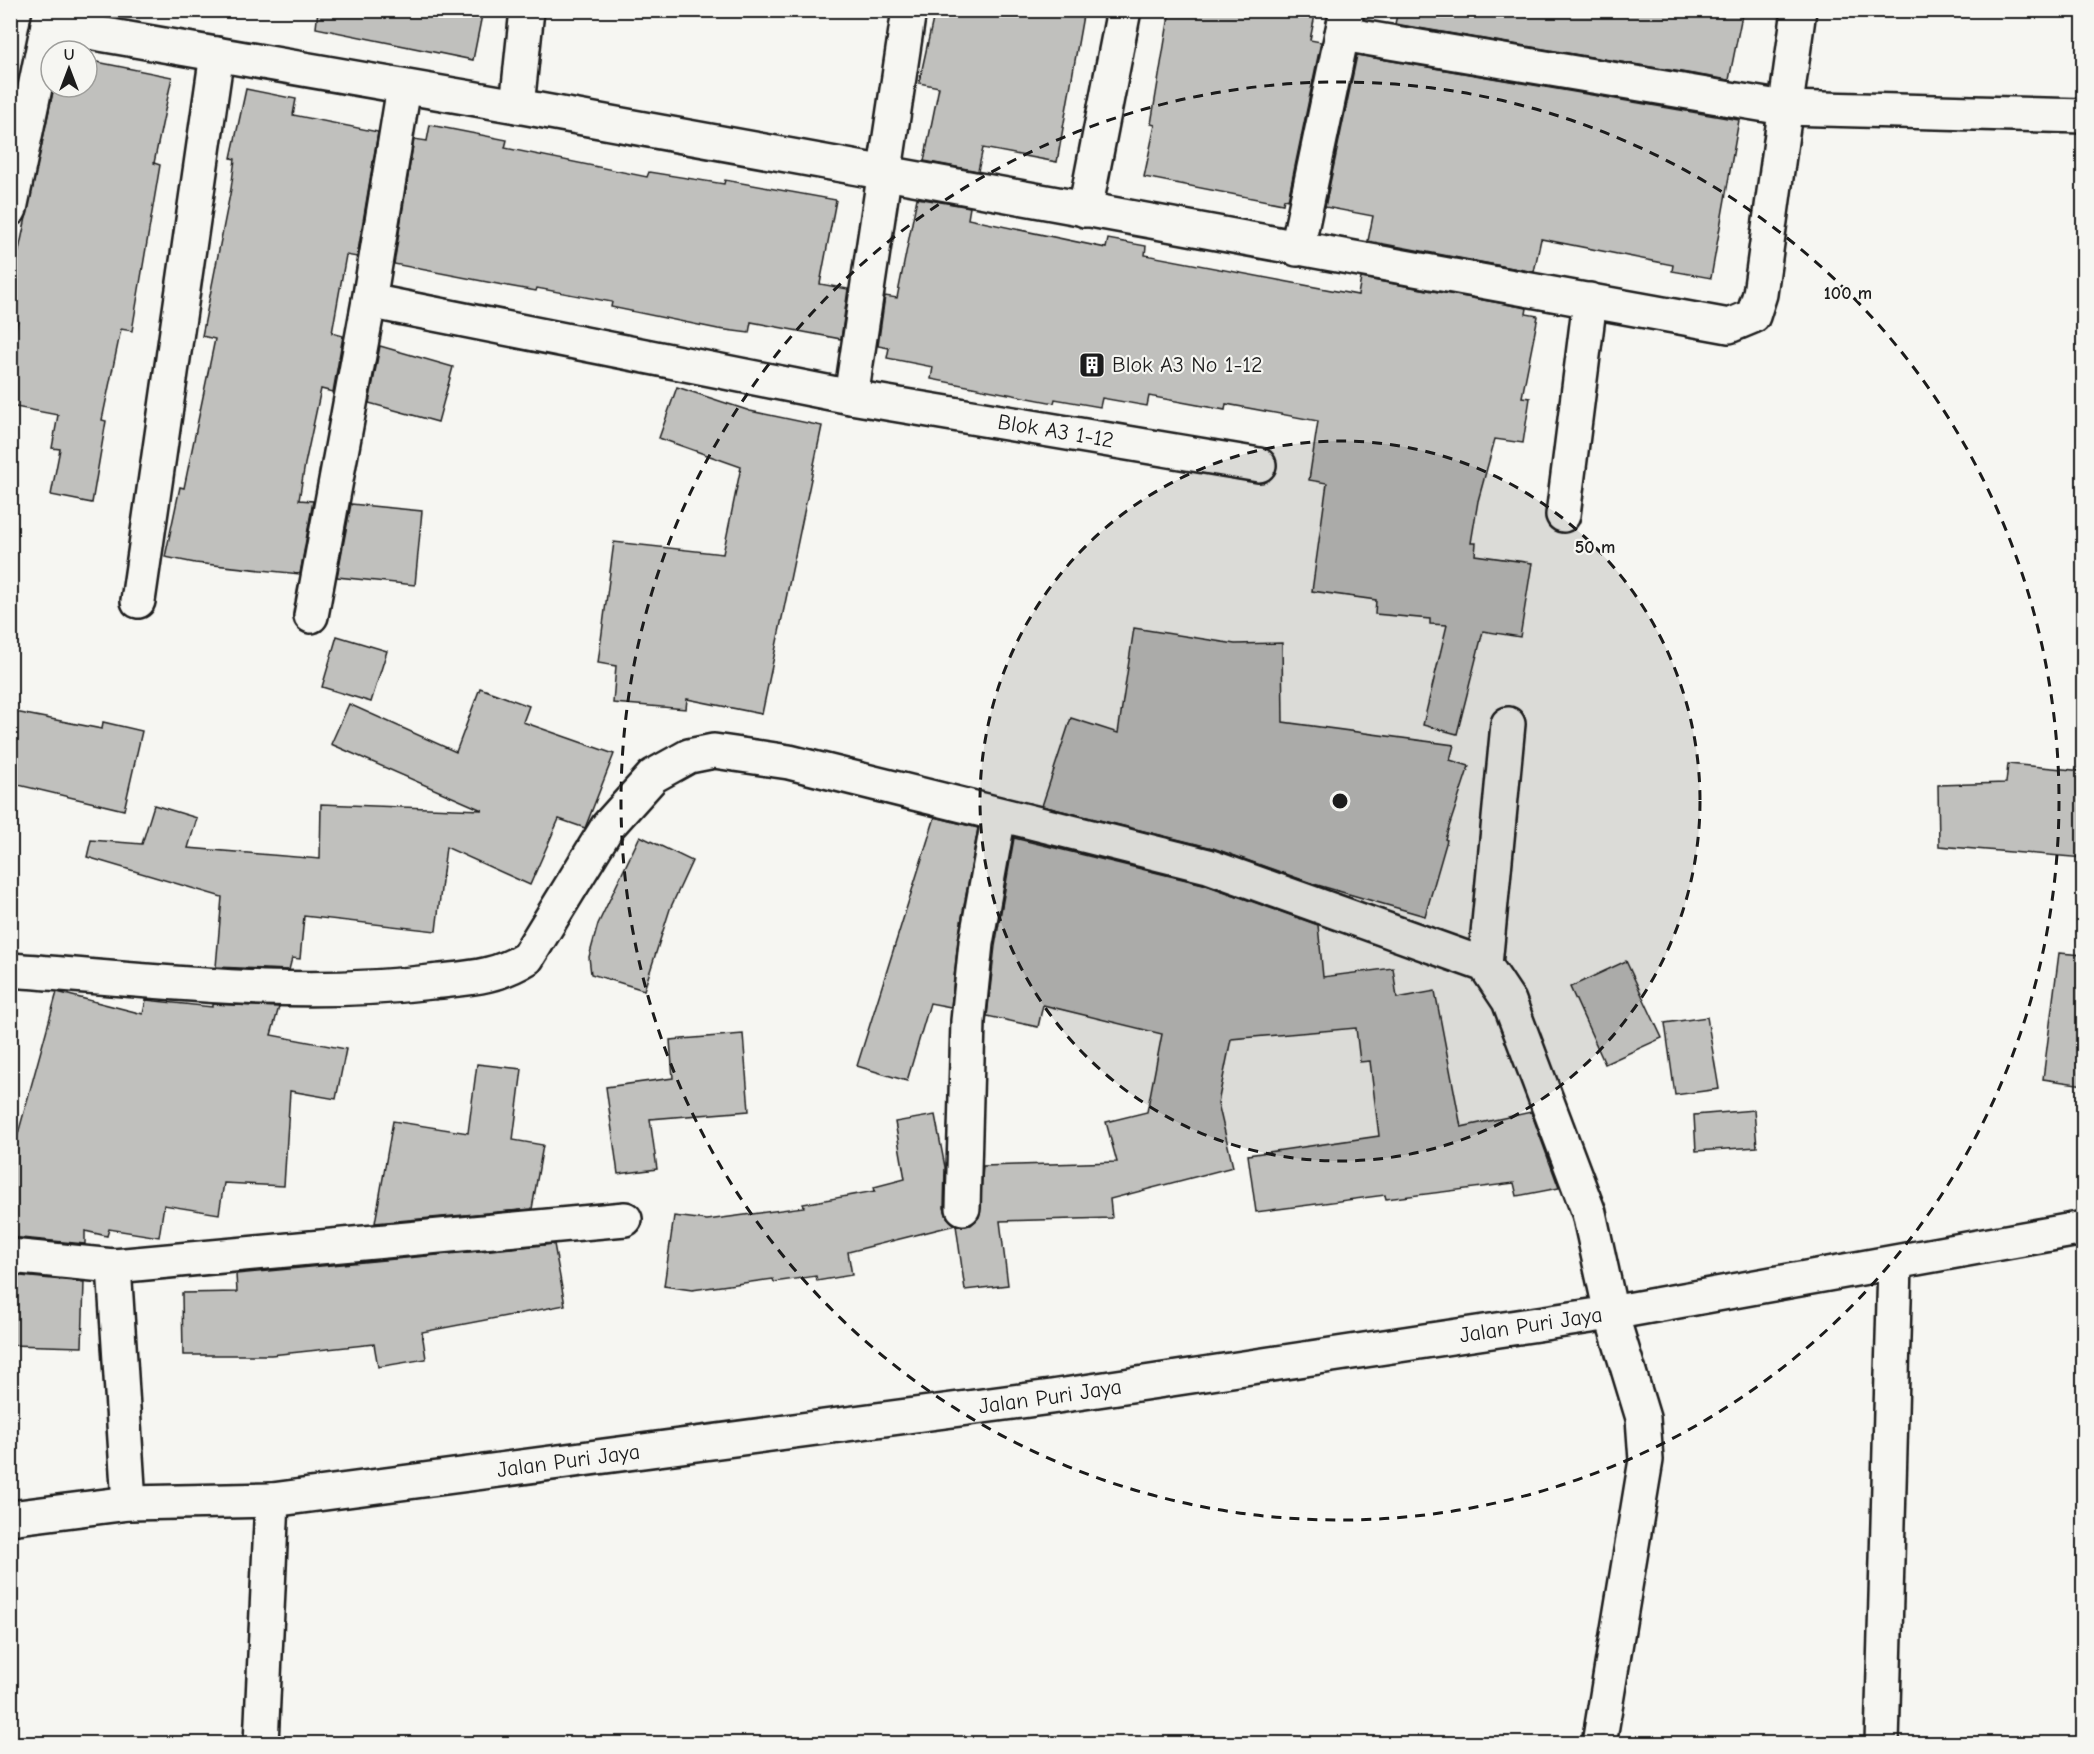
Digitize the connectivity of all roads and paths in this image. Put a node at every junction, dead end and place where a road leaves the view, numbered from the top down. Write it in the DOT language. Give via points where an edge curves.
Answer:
graph roads {
  1 [pos="527,10"];
  2 [pos="909,10"];
  3 [pos="1124,10"];
  4 [pos="1798,10"];
  5 [pos="49,18"];
  6 [pos="1345,22"];
  7 [pos="217,54"];
  8 [pos="404,87"];
  9 [pos="517,106"];
  10 [pos="1784,108"];
  11 [pos="2084,116"];
  12 [pos="883,172"];
  13 [pos="10,209"];
  14 [pos="1085,210"];
  15 [pos="1298,249"];
  16 [pos="1590,300"];
  17 [pos="369,301"];
  18 [pos="851,397"];
  19 [pos="1259,465"];
  20 [pos="1563,515"];
  21 [pos="138,601"];
  22 [pos="311,616"];
  23 [pos="1508,724"];
  24 [pos="999,814"];
  25 [pos="1485,965"];
  26 [pos="10,970"];
  27 [pos="963,1208"];
  28 [pos="625,1219"];
  29 [pos="2084,1228"];
  30 [pos="10,1256"];
  31 [pos="1895,1264"];
  32 [pos="114,1266"];
  33 [pos="1611,1313"];
  34 [pos="272,1500"];
  35 [pos="129,1503"];
  36 [pos="10,1518"];
  37 [pos="261,1743"];
  38 [pos="1599,1743"];
  39 [pos="1882,1743"];
  1 -- 9 [label="street"];
  2 -- 12 [label="street"];
  3 -- 14 [label="street"];
  4 -- 10 [label="street"];
  5 -- 7 [label="street"];
  5 -- 13 [label="street"];
  6 -- 10 [label="street"];
  6 -- 15 [label="street"];
  7 -- 8 [label="street"];
  7 -- 21 [label="street"];
  8 -- 9 [label="street"];
  8 -- 17 [label="street"];
  9 -- 12 [label="street"];
  10 -- 11 [label="street"];
  10 -- 16 [label="street" via="1760,294 1753,316 1729,326"];
  12 -- 14 [label="street"];
  12 -- 18 [label="street"];
  14 -- 15 [label="street"];
  15 -- 16 [label="street"];
  16 -- 20 [label="street"];
  17 -- 18 [label="street, Blok A3 1-12"];
  17 -- 22 [label="street"];
  18 -- 19 [label="street, Blok A3 1-12"];
  23 -- 25 [label="street"];
  24 -- 25 [label="street" via="1208,866"];
  24 -- 26 [label="street" via="789,762 714,751 689,756 652,776 608,826 527,958 507,970 382,988 265,988"];
  24 -- 27 [label="street" via="976,943 968,1021"];
  25 -- 33 [label="street" via="1509,1001 1589,1213"];
  28 -- 32 [label="street"];
  29 -- 31 [label="street, Jalan Puri Jaya"];
  30 -- 32 [label="street"];
  31 -- 33 [label="street, Jalan Puri Jaya"];
  31 -- 39 [label="street"];
  32 -- 35 [label="street"];
  33 -- 34 [label="street, Jalan Puri Jaya" via="1039,1398"];
  33 -- 38 [label="street" via="1643,1418 1646,1461"];
  34 -- 35 [label="street, Jalan Puri Jaya"];
  34 -- 37 [label="street"];
  35 -- 36 [label="street, Jalan Puri Jaya"];
}
